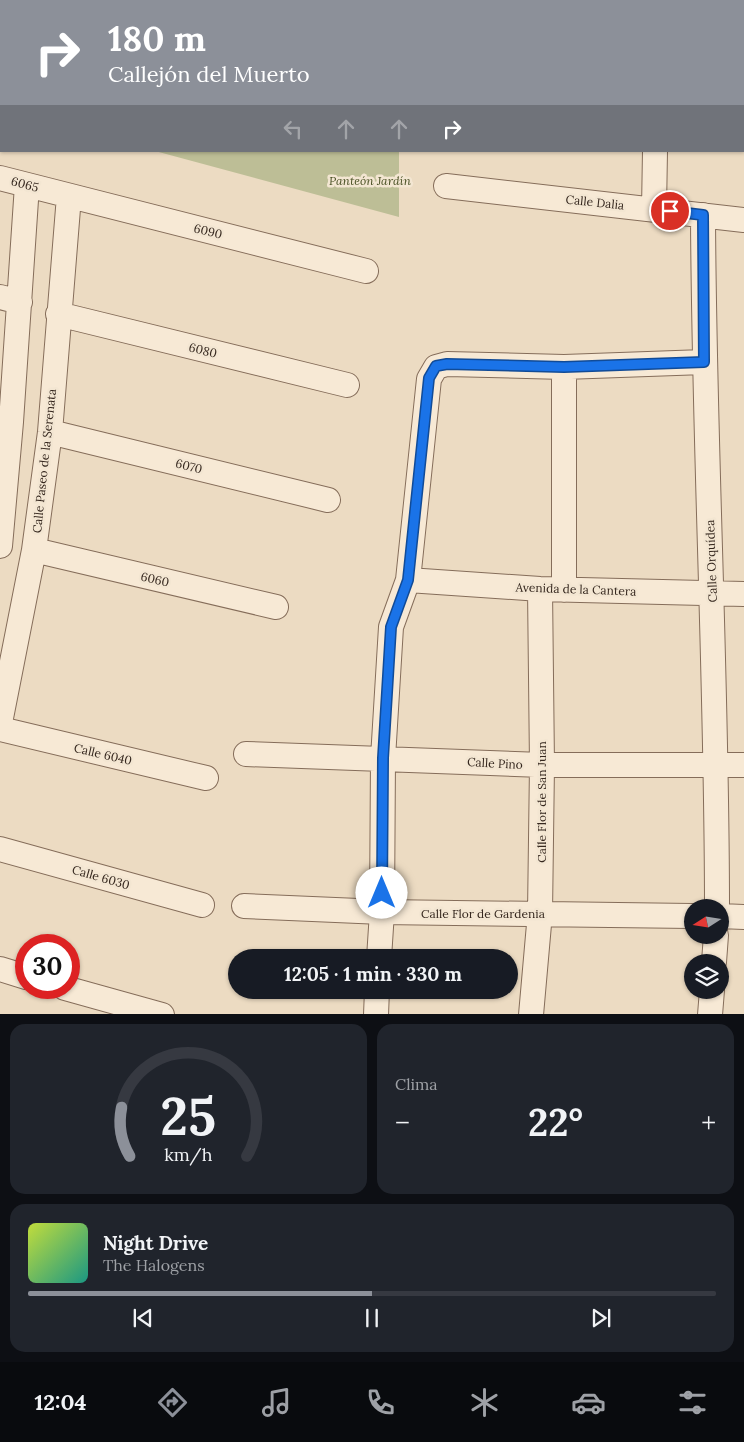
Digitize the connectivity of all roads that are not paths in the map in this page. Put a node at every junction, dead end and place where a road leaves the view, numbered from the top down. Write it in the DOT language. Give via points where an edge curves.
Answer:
graph roads {
  1 [pos="655,152"];
  2 [pos="0,178"];
  3 [pos="27,185"];
  4 [pos="446,186"];
  5 [pos="60,194"];
  6 [pos="654,209"];
  7 [pos="703,215"];
  8 [pos="744,220"];
  9 [pos="366,271"];
  10 [pos="10,299"];
  11 [pos="58,314"];
  12 [pos="704,362"];
  13 [pos="564,367"];
  14 [pos="347,385"];
  15 [pos="6,420"];
  16 [pos="50,432"];
  17 [pos="328,500"];
  18 [pos="0,542"];
  19 [pos="34,550"];
  20 [pos="408,580"];
  21 [pos="540,589"];
  22 [pos="564,590"];
  23 [pos="712,594"];
  24 [pos="744,594"];
  25 [pos="276,607"];
  26 [pos="0,723"];
  27 [pos="0,730"];
  28 [pos="246,754"];
  29 [pos="383,758"];
  30 [pos="542,765"];
  31 [pos="744,765"];
  32 [pos="717,766"];
  33 [pos="206,778"];
  34 [pos="0,849"];
  35 [pos="717,899"];
  36 [pos="202,905"];
  37 [pos="244,906"];
  38 [pos="382,912"];
  39 [pos="540,913"];
  40 [pos="684,916"];
  41 [pos="729,916"];
  42 [pos="744,917"];
  43 [pos="380,949"];
  44 [pos="0,969"];
  45 [pos="15,973"];
  46 [pos="80,992"];
  47 [pos="377,999"];
  48 [pos="711,999"];
  49 [pos="162,1014"];
  50 [pos="376,1014"];
  51 [pos="531,1014"];
  52 [pos="710,1014"];
  1 -- 6 [label="street"];
  2 -- 3 [label="street, 6065"];
  3 -- 5 [label="street, 6065"];
  3 -- 10 [label="street"];
  4 -- 6 [label="street, Calle Dalia"];
  5 -- 9 [label="street, 6090"];
  5 -- 11 [label="street, Calle Paseo de la Serenata"];
  6 -- 7 [label="street, Calle Dalia"];
  7 -- 8 [label="street, Calle Dalia"];
  7 -- 12 [label="street, Calle Orquídea"];
  10 -- 15 [label="street"];
  11 -- 14 [label="street, 6080"];
  11 -- 16 [label="street, Calle Paseo de la Serenata"];
  12 -- 13 [label="street"];
  12 -- 23 [label="street, Calle Orquídea"];
  13 -- 20 [label="street" via="436,366 429,378"];
  13 -- 22 [label="street"];
  15 -- 18 [label="street"];
  16 -- 17 [label="street, 6070"];
  16 -- 19 [label="street, Calle Paseo de la Serenata"];
  19 -- 25 [label="street, 6060"];
  19 -- 26 [label="street, Calle Paseo de la Serenata"];
  20 -- 21 [label="street, Avenida de la Cantera"];
  20 -- 29 [label="street" via="391,627"];
  21 -- 22 [label="street, Avenida de la Cantera"];
  21 -- 30 [label="street, Calle Flor de San Juan"];
  22 -- 23 [label="street, Avenida de la Cantera"];
  23 -- 24 [label="street, Avenida de la Cantera"];
  23 -- 32 [label="street, Calle Orquídea"];
  27 -- 33 [label="street, Calle 6040"];
  28 -- 29 [label="street, Calle Pino"];
  29 -- 30 [label="street, Calle Pino"];
  29 -- 38 [label="street"];
  30 -- 32 [label="street, Calle Pino"];
  30 -- 39 [label="street, Calle Flor de San Juan"];
  31 -- 32 [label="street, Calle Pino"];
  32 -- 35 [label="street, Calle Orquídea"];
  34 -- 36 [label="street, Calle 6030"];
  37 -- 38 [label="street, Calle Flor de Gardenia"];
  38 -- 39 [label="street, Calle Flor de Gardenia"];
  38 -- 43 [label="street"];
  39 -- 40 [label="street, Calle Flor de Gardenia"];
  39 -- 51 [label="street, Calle Flor de San Juan"];
  41 -- 42 [label="street"];
  44 -- 45 [label="street"];
  46 -- 49 [label="street"];
  47 -- 50 [label="street"];
  48 -- 52 [label="street"];
}
